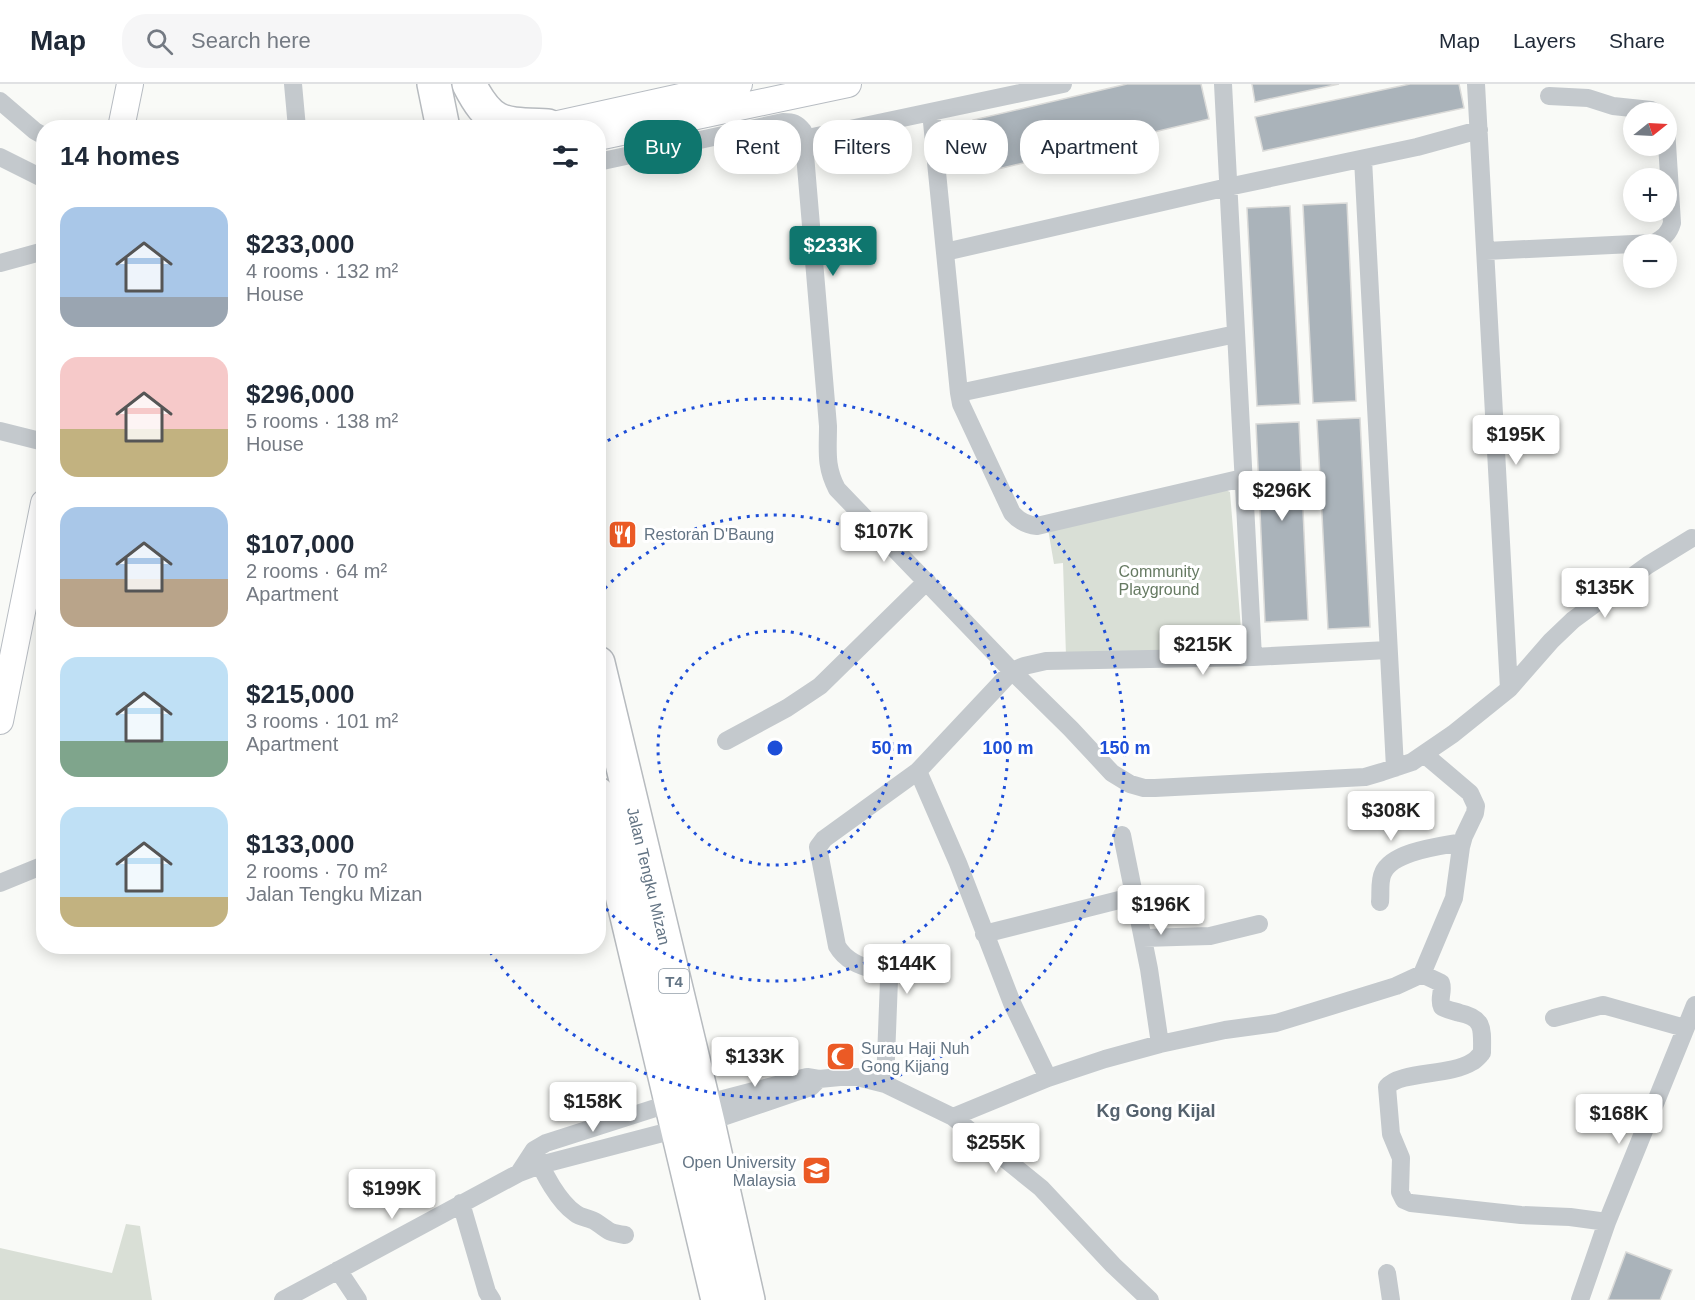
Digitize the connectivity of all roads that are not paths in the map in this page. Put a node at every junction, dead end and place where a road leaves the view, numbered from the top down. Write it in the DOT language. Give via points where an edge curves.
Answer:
graph roads {
  1 [pos="130,84"];
  2 [pos="293,84"];
  3 [pos="428,84"];
  4 [pos="434,84"];
  5 [pos="458,84"];
  6 [pos="470,84"];
  7 [pos="738,84"];
  8 [pos="848,84"];
  9 [pos="1063,84"];
  10 [pos="1223,84"];
  11 [pos="1476,84"];
  12 [pos="1549,96"];
  13 [pos="0,101"];
  14 [pos="1623,107"];
  15 [pos="931,112"];
  16 [pos="123,120"];
  17 [pos="296,120"];
  18 [pos="425,120"];
  19 [pos="441,120"];
  20 [pos="465,120"];
  21 [pos="498,120"];
  22 [pos="576,120"];
  23 [pos="1479,130"];
  24 [pos="36,132"];
  25 [pos="606,134"];
  26 [pos="803,139"];
  27 [pos="1668,156"];
  28 [pos="0,157"];
  29 [pos="1363,159"];
  30 [pos="606,160"];
  31 [pos="36,175"];
  32 [pos="1228,187"];
  33 [pos="1486,251"];
  34 [pos="945,252"];
  35 [pos="36,253"];
  36 [pos="0,262"];
  37 [pos="1236,334"];
  38 [pos="959,393"];
  39 [pos="0,431"];
  40 [pos="36,440"];
  41 [pos="1243,478"];
  42 [pos="36,535"];
  43 [pos="1694,538"];
  44 [pos="927,581"];
  45 [pos="1388,650"];
  46 [pos="6,655"];
  47 [pos="1253,657"];
  48 [pos="1012,671"];
  49 [pos="1509,688"];
  50 [pos="606,702"];
  51 [pos="0,721"];
  52 [pos="726,741"];
  53 [pos="1424,753"];
  54 [pos="1395,768"];
  55 [pos="918,771"];
  56 [pos="606,822"];
  57 [pos="1122,835"];
  58 [pos="1462,842"];
  59 [pos="36,868"];
  60 [pos="0,883"];
  61 [pos="1135,896"];
  62 [pos="1380,902"];
  63 [pos="1259,924"];
  64 [pos="984,934"];
  65 [pos="1143,938"];
  66 [pos="1422,974"];
  67 [pos="1695,1005"];
  68 [pos="1554,1018"];
  69 [pos="1685,1028"];
  70 [pos="1160,1044"];
  71 [pos="1048,1078"];
  72 [pos="885,1084"];
  73 [pos="690,1115"];
  74 [pos="953,1117"];
  75 [pos="537,1158"];
  76 [pos="461,1203"];
  77 [pos="1607,1222"];
  78 [pos="625,1235"];
  79 [pos="338,1270"];
  80 [pos="1387,1274"];
  81 [pos="282,1300"];
  82 [pos="358,1300"];
  83 [pos="492,1300"];
  84 [pos="718,1300"];
  85 [pos="748,1300"];
  86 [pos="1150,1300"];
  87 [pos="1391,1300"];
  88 [pos="1580,1300"];
  1 -- 16 [label="main road"];
  2 -- 17 [label="street"];
  3 -- 18 [label="highway"];
  4 -- 19 [label="highway"];
  5 -- 20 [label="highway"];
  6 -- 21 [label="highway" via="484,110"];
  7 -- 22 [label="main road"];
  8 -- 25 [label="main road"];
  9 -- 15 [label="street"];
  10 -- 32 [label="street"];
  11 -- 23 [label="street"];
  12 -- 14 [label="street" via="1588,98"];
  13 -- 24 [label="street"];
  15 -- 26 [label="street"];
  15 -- 34 [label="street"];
  23 -- 29 [label="street"];
  23 -- 33 [label="street"];
  26 -- 30 [label="street" via="799,126 783,122"];
  26 -- 44 [label="street" via="828,426 827,463 837,489"];
  27 -- 33 [label="street" via="1672,223 1664,238 1654,243"];
  28 -- 31 [label="street"];
  29 -- 32 [label="street"];
  29 -- 45 [label="street"];
  32 -- 34 [label="street"];
  32 -- 37 [label="street"];
  33 -- 49 [label="street"];
  34 -- 38 [label="street"];
  35 -- 36 [label="street"];
  37 -- 38 [label="street"];
  37 -- 41 [label="street"];
  38 -- 41 [label="street" via="1012,513 1030,525"];
  39 -- 40 [label="street"];
  41 -- 47 [label="street"];
  42 -- 46 [label="main road"];
  43 -- 49 [label="street" via="1648,565 1574,620"];
  44 -- 48 [label="street"];
  44 -- 52 [label="street" via="820,686"];
  45 -- 47 [label="street"];
  45 -- 54 [label="street"];
  46 -- 51 [label="main road"];
  47 -- 48 [label="street" via="1046,661"];
  48 -- 54 [label="street" via="1112,773 1144,788 1365,777"];
  48 -- 55 [label="street"];
  49 -- 53 [label="street"];
  50 -- 73 [label="highway, Jalan Tengku Mizan / T4"];
  53 -- 54 [label="street"];
  53 -- 58 [label="street" via="1474,798 1475,813"];
  55 -- 64 [label="street"];
  55 -- 72 [label="street" via="818,847 837,946 848,959 886,974 889,980"];
  56 -- 73 [label="highway, Jalan Tengku Mizan / T4"];
  57 -- 61 [label="street"];
  58 -- 62 [label="street" via="1424,849 1391,863 1382,874"];
  58 -- 66 [label="street" via="1454,898"];
  59 -- 60 [label="street"];
  61 -- 64 [label="street"];
  61 -- 65 [label="street"];
  63 -- 65 [label="street" via="1210,936"];
  64 -- 71 [label="street"];
  65 -- 70 [label="street"];
  66 -- 70 [label="street" via="1396,986 1276,1023"];
  66 -- 77 [label="street" via="1441,983 1440,1005 1444,1009 1477,1020 1482,1053 1456,1069 1396,1080 1388,1087 1391,1134 1401,1158 1400,1192 1404,1200"];
  67 -- 69 [label="street"];
  68 -- 69 [label="street" via="1603,1005"];
  69 -- 77 [label="street"];
  70 -- 71 [label="street"];
  71 -- 74 [label="street"];
  72 -- 73 [label="street" via="857,1077 807,1077"];
  72 -- 74 [label="street"];
  73 -- 75 [label="street"];
  73 -- 75 [label="street" via="546,1143"];
  73 -- 84 [label="highway, Jalan Tengku Mizan / T4"];
  73 -- 85 [label="highway, Jalan Tengku Mizan / T4"];
  74 -- 86 [label="street" via="1041,1188"];
  75 -- 76 [label="street" via="519,1173"];
  75 -- 78 [label="street" via="560,1198 576,1214 595,1221 609,1233"];
  76 -- 79 [label="street"];
  76 -- 83 [label="street"];
  77 -- 88 [label="street"];
  79 -- 81 [label="street"];
  79 -- 82 [label="street"];
  80 -- 87 [label="street"];
}
